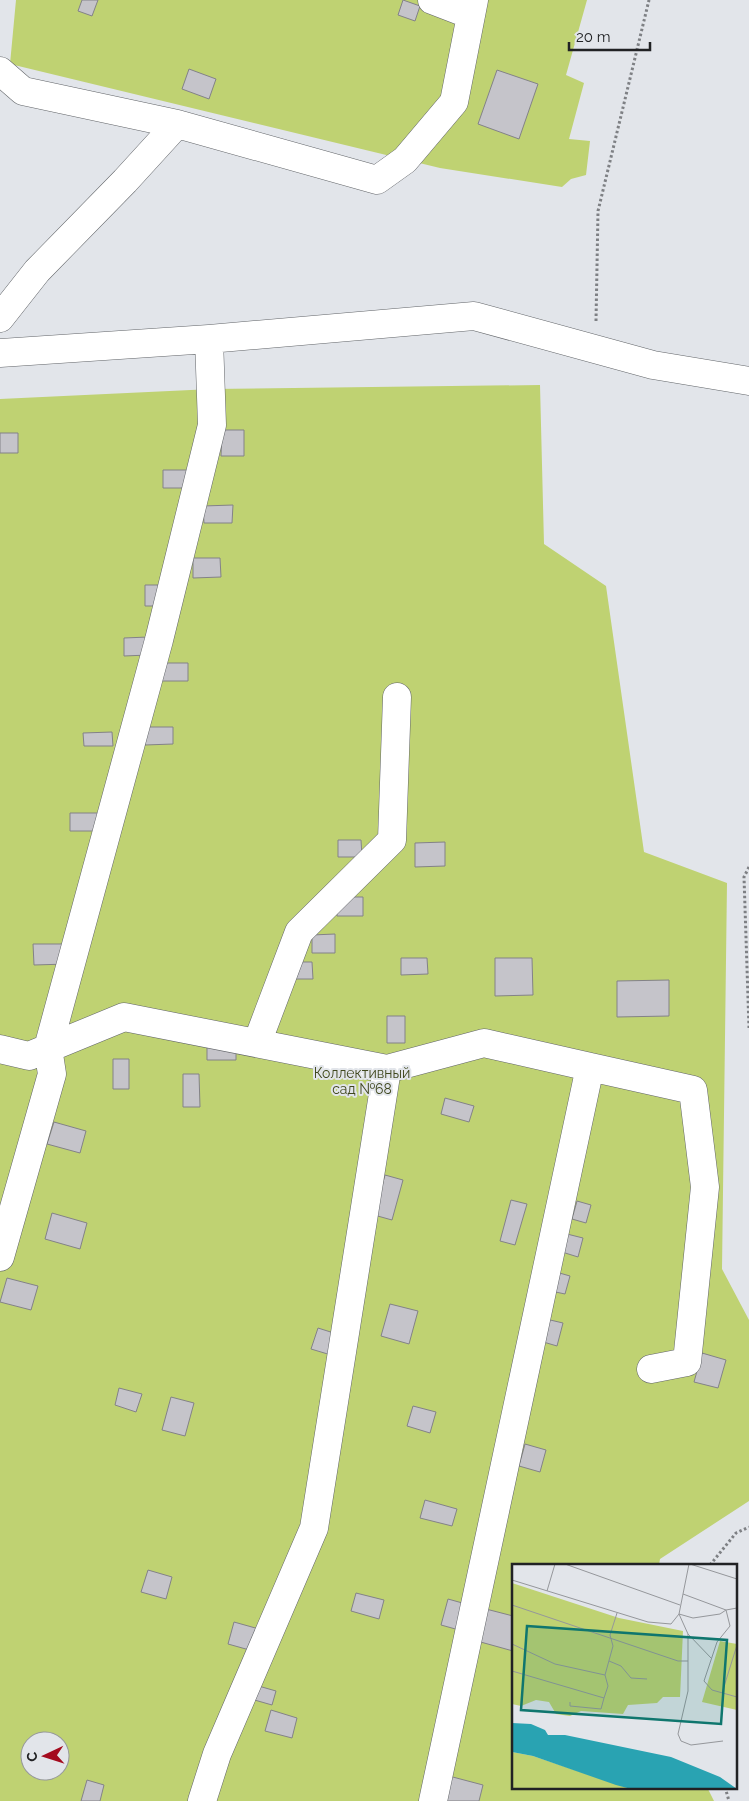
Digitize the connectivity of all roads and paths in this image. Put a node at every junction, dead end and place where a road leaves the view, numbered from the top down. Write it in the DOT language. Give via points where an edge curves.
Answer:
graph roads {
  1 [pos="432,0"];
  2 [pos="648,0"];
  3 [pos="473,7"];
  4 [pos="0,71"];
  5 [pos="177,124"];
  6 [pos="0,318"];
  7 [pos="209,339"];
  8 [pos="595,349"];
  9 [pos="0,353"];
  10 [pos="749,382"];
  11 [pos="397,697"];
  12 [pos="749,867"];
  13 [pos="749,1028"];
  14 [pos="257,1044"];
  15 [pos="48,1048"];
  16 [pos="0,1049"];
  17 [pos="590,1067"];
  18 [pos="387,1069"];
  19 [pos="0,1257"];
  20 [pos="651,1369"];
  21 [pos="749,1527"];
  22 [pos="711,1564"];
  23 [pos="725,1788"];
  24 [pos="202,1801"];
  25 [pos="433,1801"];
  26 [pos="729,1801"];
  1 -- 3 [label="street"];
  2 -- 8 [label="path" via="598,211"];
  3 -- 5 [label="street" via="454,102 405,160 377,180"];
  4 -- 5 [label="street" via="23,92"];
  5 -- 6 [label="street" via="37,271"];
  7 -- 8 [label="street" via="474,316"];
  7 -- 9 [label="street"];
  7 -- 15 [label="street" via="212,425 159,640"];
  8 -- 10 [label="street" via="653,366"];
  11 -- 14 [label="street" via="392,840 298,932"];
  12 -- 13 [label="path" via="744,877"];
  14 -- 15 [label="street" via="124,1017"];
  14 -- 18 [label="street"];
  15 -- 16 [label="street" via="29,1056"];
  15 -- 19 [label="street" via="52,1074"];
  17 -- 18 [label="street" via="484,1043"];
  17 -- 20 [label="street" via="694,1090 705,1186 687,1362"];
  17 -- 25 [label="street"];
  18 -- 24 [label="street" via="314,1528 217,1754"];
  21 -- 22 [label="path" via="736,1533"];
  23 -- 26 [label="path"];
}
